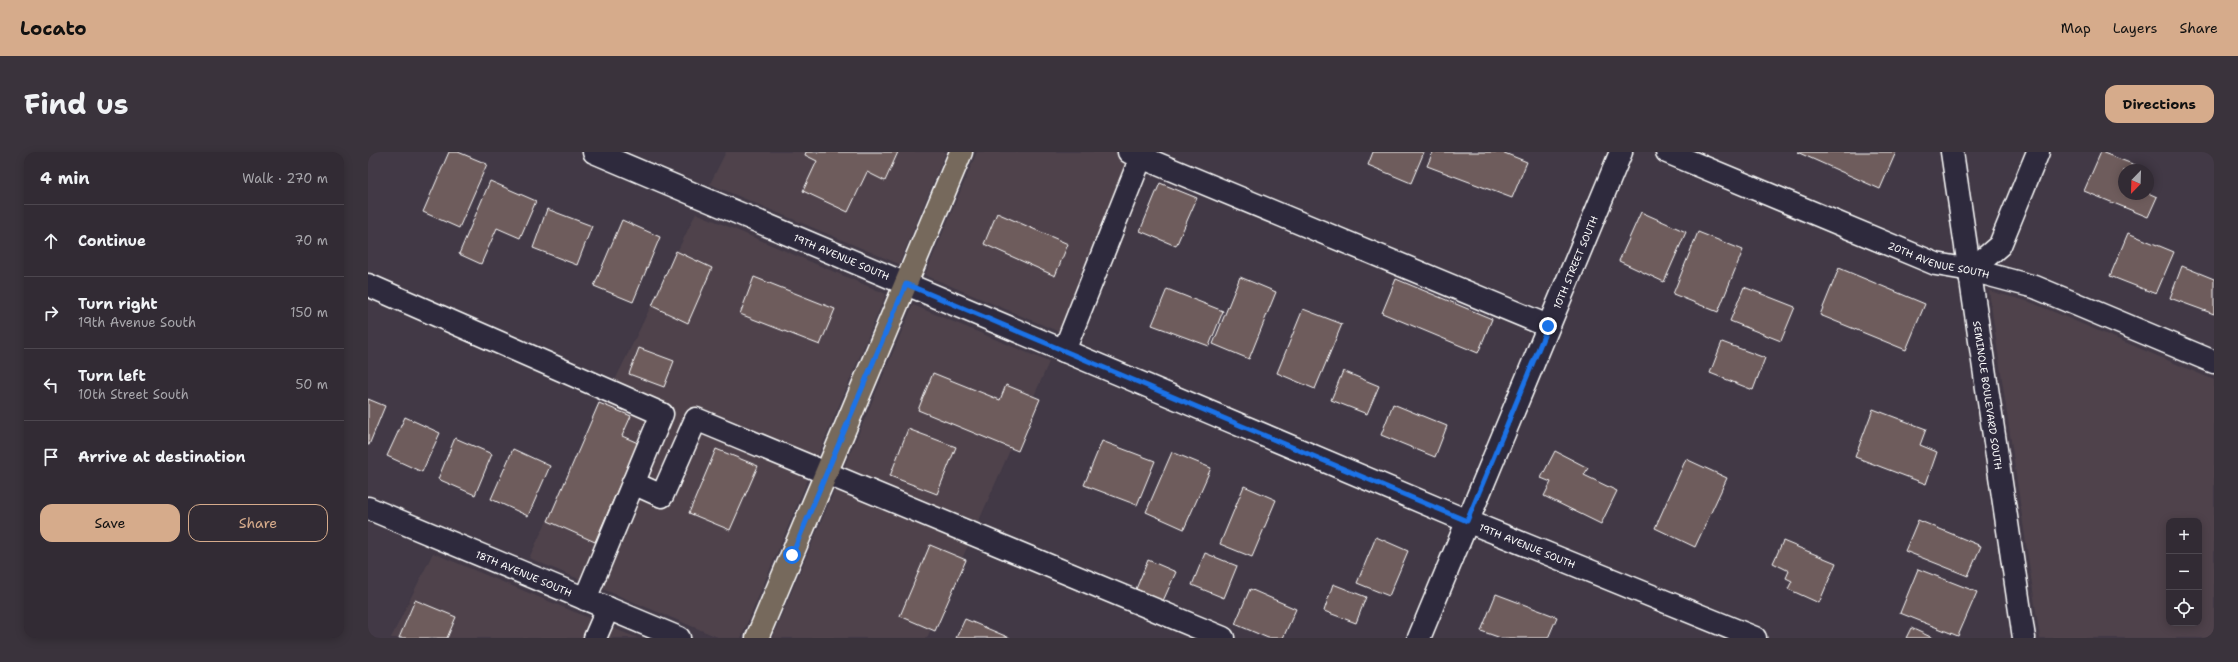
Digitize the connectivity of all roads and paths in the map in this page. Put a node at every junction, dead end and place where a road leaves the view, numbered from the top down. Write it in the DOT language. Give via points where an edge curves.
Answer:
graph roads {
  1 [pos="594,152"];
  2 [pos="961,152"];
  3 [pos="1621,152"];
  4 [pos="1667,152"];
  5 [pos="1952,152"];
  6 [pos="2038,152"];
  7 [pos="1139,154"];
  8 [pos="1971,270"];
  9 [pos="906,284"];
  10 [pos="368,285"];
  11 [pos="1548,326"];
  12 [pos="1064,351"];
  13 [pos="2214,362"];
  14 [pos="826,474"];
  15 [pos="633,484"];
  16 [pos="368,508"];
  17 [pos="1467,521"];
  18 [pos="585,599"];
  19 [pos="608,608"];
  20 [pos="595,638"];
  21 [pos="679,638"];
  22 [pos="757,638"];
  23 [pos="1223,638"];
  24 [pos="1419,638"];
  25 [pos="1755,638"];
  26 [pos="2024,638"];
  1 -- 9 [label="street, 19TH AVENUE SOUTH"];
  2 -- 9 [label="main road"];
  3 -- 11 [label="street, 10TH STREET SOUTH"];
  4 -- 8 [label="street, 20TH AVENUE SOUTH" via="1936,264"];
  5 -- 8 [label="street, SEMINOLE BOULEVARD SOUTH"];
  6 -- 8 [label="street" via="2000,245"];
  7 -- 11 [label="street"];
  7 -- 12 [label="street"];
  8 -- 13 [label="street, 20TH AVENUE SOUTH" via="2035,287"];
  8 -- 26 [label="street, SEMINOLE BOULEVARD SOUTH"];
  9 -- 12 [label="street, 19TH AVENUE SOUTH"];
  9 -- 14 [label="main road"];
  10 -- 15 [label="street" via="662,414"];
  11 -- 17 [label="street, 10TH STREET SOUTH"];
  12 -- 17 [label="street, 19TH AVENUE SOUTH"];
  14 -- 15 [label="street" via="696,419 662,496"];
  14 -- 22 [label="main road"];
  14 -- 23 [label="street"];
  15 -- 18 [label="street"];
  16 -- 18 [label="street, 18TH AVENUE SOUTH"];
  17 -- 24 [label="street, 10TH STREET SOUTH"];
  17 -- 25 [label="street, 19TH AVENUE SOUTH"];
  18 -- 19 [label="street, 18TH AVENUE SOUTH"];
  19 -- 20 [label="street"];
  19 -- 21 [label="street, 18TH AVENUE SOUTH"];
}
